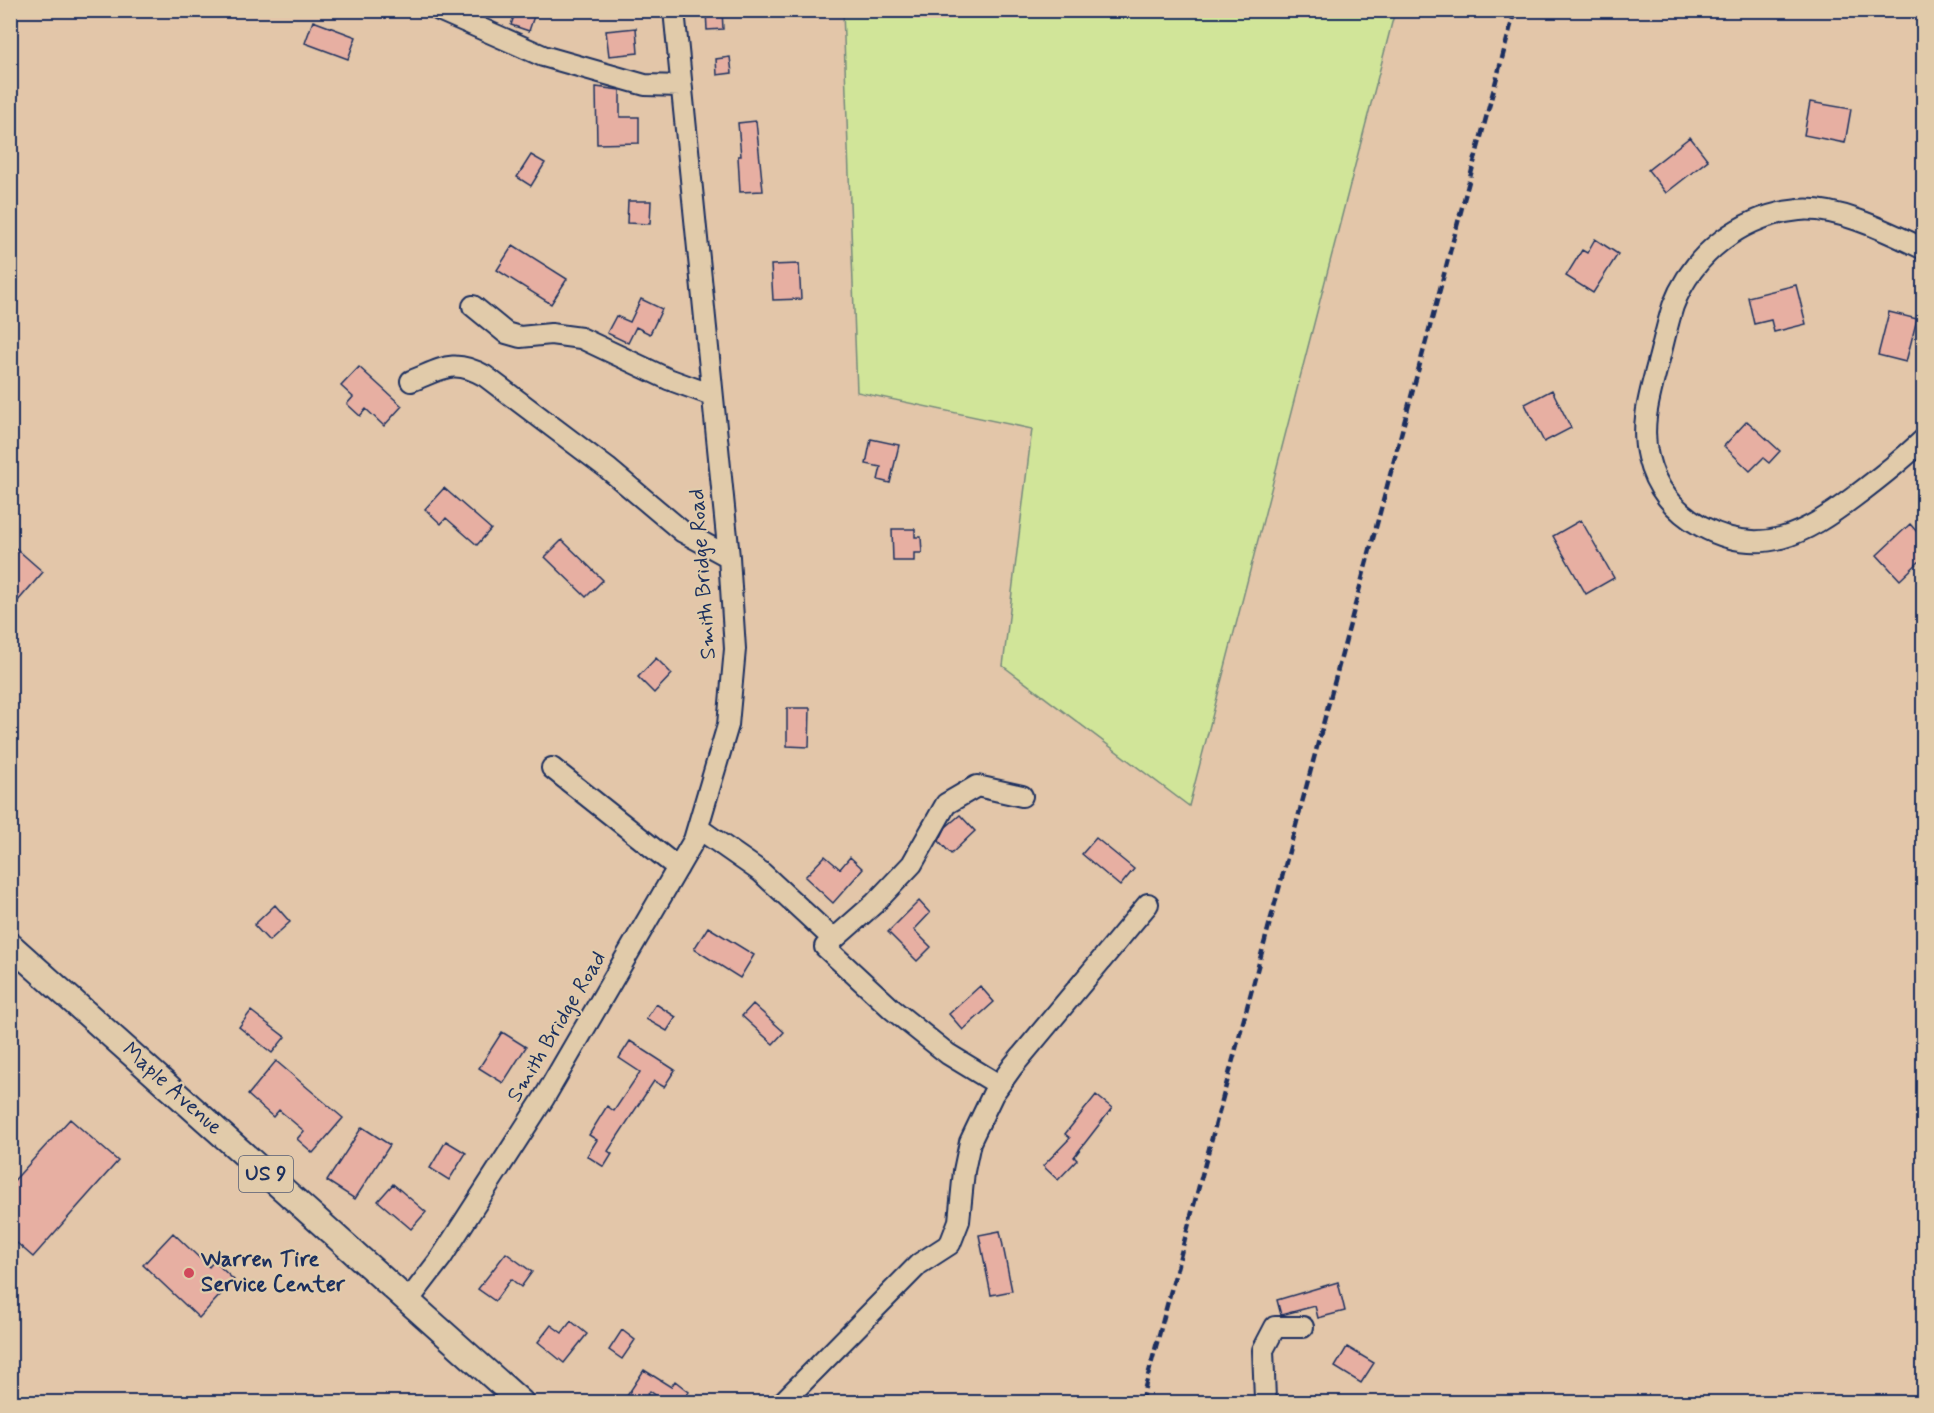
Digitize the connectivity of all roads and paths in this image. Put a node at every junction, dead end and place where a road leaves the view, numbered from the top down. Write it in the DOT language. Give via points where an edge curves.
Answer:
graph roads {
  1 [pos="439,10"];
  2 [pos="674,10"];
  3 [pos="681,86"];
  4 [pos="1923,249"];
  5 [pos="473,306"];
  6 [pos="411,381"];
  7 [pos="712,395"];
  8 [pos="1923,439"];
  9 [pos="729,556"];
  10 [pos="552,768"];
  11 [pos="1022,796"];
  12 [pos="698,828"];
  13 [pos="678,868"];
  14 [pos="1148,904"];
  15 [pos="832,938"];
  16 [pos="10,945"];
  17 [pos="999,1085"];
  18 [pos="408,1301"];
  19 [pos="1303,1327"];
  20 [pos="521,1402"];
  21 [pos="783,1402"];
  22 [pos="1268,1402"];
  1 -- 3 [label="street" via="543,56 645,85"];
  2 -- 3 [label="street, Smith Bridge Road"];
  3 -- 7 [label="street, Smith Bridge Road"];
  4 -- 8 [label="street" via="1856,221 1801,209 1752,221 1725,237 1686,279 1673,306 1644,430 1647,456 1668,499 1689,519 1711,531 1756,542 1801,533 1826,518"];
  5 -- 7 [label="street" via="506,333 581,339"];
  6 -- 9 [label="street" via="452,365 467,366 606,468 683,532"];
  7 -- 9 [label="street, Smith Bridge Road"];
  9 -- 12 [label="street, Smith Bridge Road" via="735,650 728,725"];
  10 -- 13 [label="street"];
  11 -- 15 [label="street" via="977,786 946,804 912,864 875,903"];
  12 -- 13 [label="street, Smith Bridge Road"];
  12 -- 15 [label="street" via="761,872"];
  13 -- 18 [label="street, Smith Bridge Road" via="544,1098 441,1258"];
  14 -- 17 [label="street"];
  15 -- 17 [label="street" via="825,947 892,1010 948,1054"];
  16 -- 18 [label="main road, Maple Avenue / US 9"];
  17 -- 21 [label="street" via="970,1142 959,1221 950,1244 919,1264"];
  18 -- 20 [label="main road, Maple Avenue / US 9"];
  19 -- 22 [label="street" via="1275,1327 1263,1350"];
}
